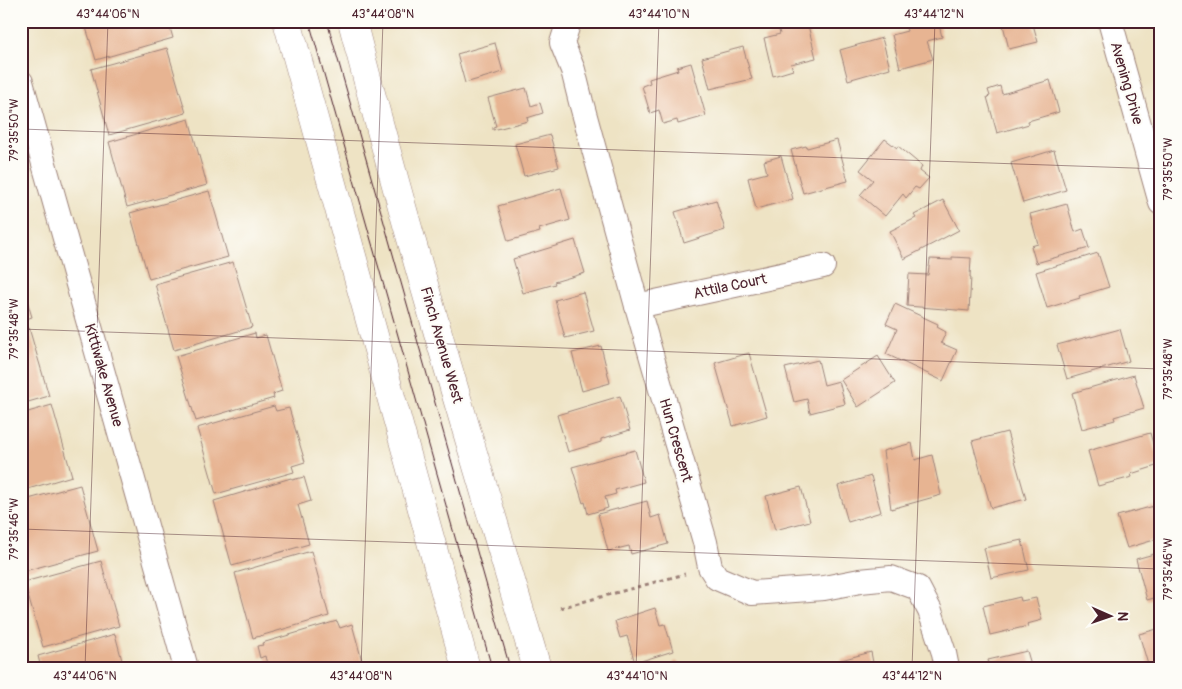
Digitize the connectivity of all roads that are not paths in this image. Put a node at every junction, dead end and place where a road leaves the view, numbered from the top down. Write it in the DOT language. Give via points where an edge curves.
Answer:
graph roads {
  1 [pos="287,21"];
  2 [pos="352,21"];
  3 [pos="569,21"];
  4 [pos="1110,21"];
  5 [pos="21,82"];
  6 [pos="1161,203"];
  7 [pos="823,266"];
  8 [pos="637,306"];
  9 [pos="186,668"];
  10 [pos="466,668"];
  11 [pos="537,668"];
  12 [pos="947,668"];
  1 -- 10 [label="main road"];
  2 -- 11 [label="main road, Finch Avenue West" via="463,422"];
  3 -- 8 [label="street, Hun Crescent" via="562,43 574,70"];
  4 -- 6 [label="street, Avening Drive"];
  5 -- 9 [label="street, Kittiwake Avenue"];
  7 -- 8 [label="street, Attila Court"];
  8 -- 12 [label="street, Hun Crescent" via="710,567 717,578 752,594 891,578 918,588 930,611"];
}
